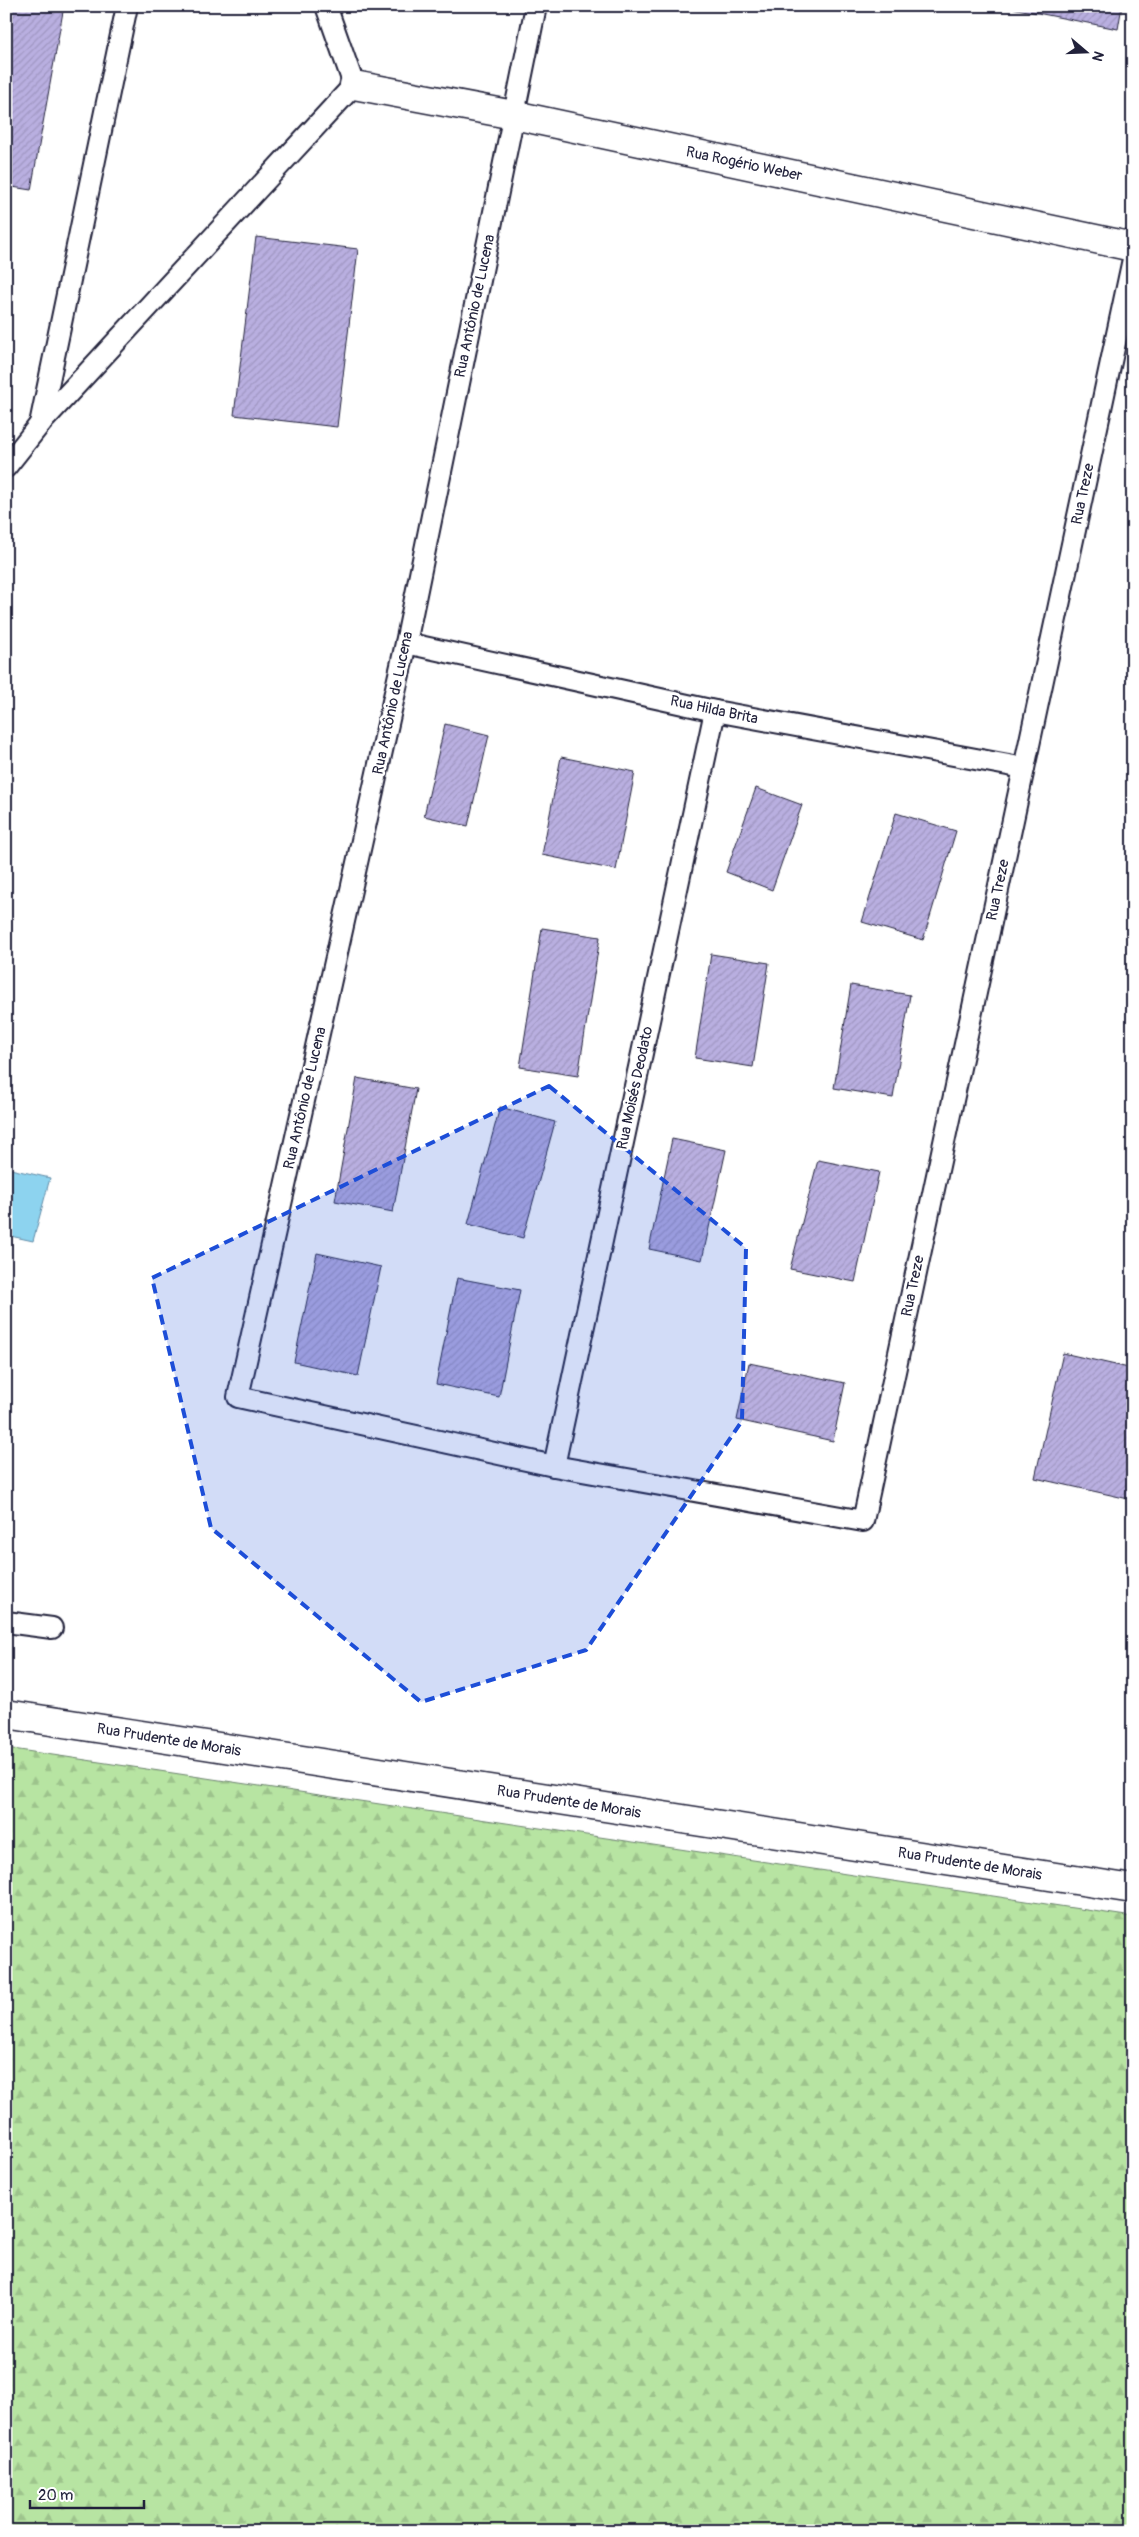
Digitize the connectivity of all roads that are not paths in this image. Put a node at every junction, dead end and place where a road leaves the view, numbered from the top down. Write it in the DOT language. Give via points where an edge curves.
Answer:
graph roads {
  1 [pos="127,6"];
  2 [pos="326,6"];
  3 [pos="536,6"];
  4 [pos="354,85"];
  5 [pos="514,114"];
  6 [pos="1133,247"];
  7 [pos="1133,259"];
  8 [pos="40,424"];
  9 [pos="6,467"];
  10 [pos="406,643"];
  11 [pos="715,711"];
  12 [pos="1024,768"];
  13 [pos="554,1466"];
  14 [pos="6,1622"];
  15 [pos="52,1628"];
  16 [pos="6,1714"];
  17 [pos="1133,1889"];
  1 -- 8 [label="lane"];
  2 -- 4 [label="lane"];
  3 -- 5 [label="lane, Rua Antônio de Lucena"];
  4 -- 5 [label="street, Rua Rogério Weber"];
  4 -- 8 [label="lane"];
  5 -- 6 [label="street, Rua Rogério Weber"];
  5 -- 10 [label="lane, Rua Antônio de Lucena"];
  7 -- 12 [label="lane, Rua Treze"];
  8 -- 9 [label="lane"];
  10 -- 11 [label="lane, Rua Hilda Brita"];
  10 -- 13 [label="lane, Rua Antônio de Lucena" via="238,1397"];
  11 -- 12 [label="lane, Rua Hilda Brita"];
  11 -- 13 [label="lane, Rua Moisés Deodato"];
  12 -- 13 [label="lane, Rua Treze" via="863,1521"];
  14 -- 15 [label="lane"];
  16 -- 17 [label="street, Rua Prudente de Morais"];
}
